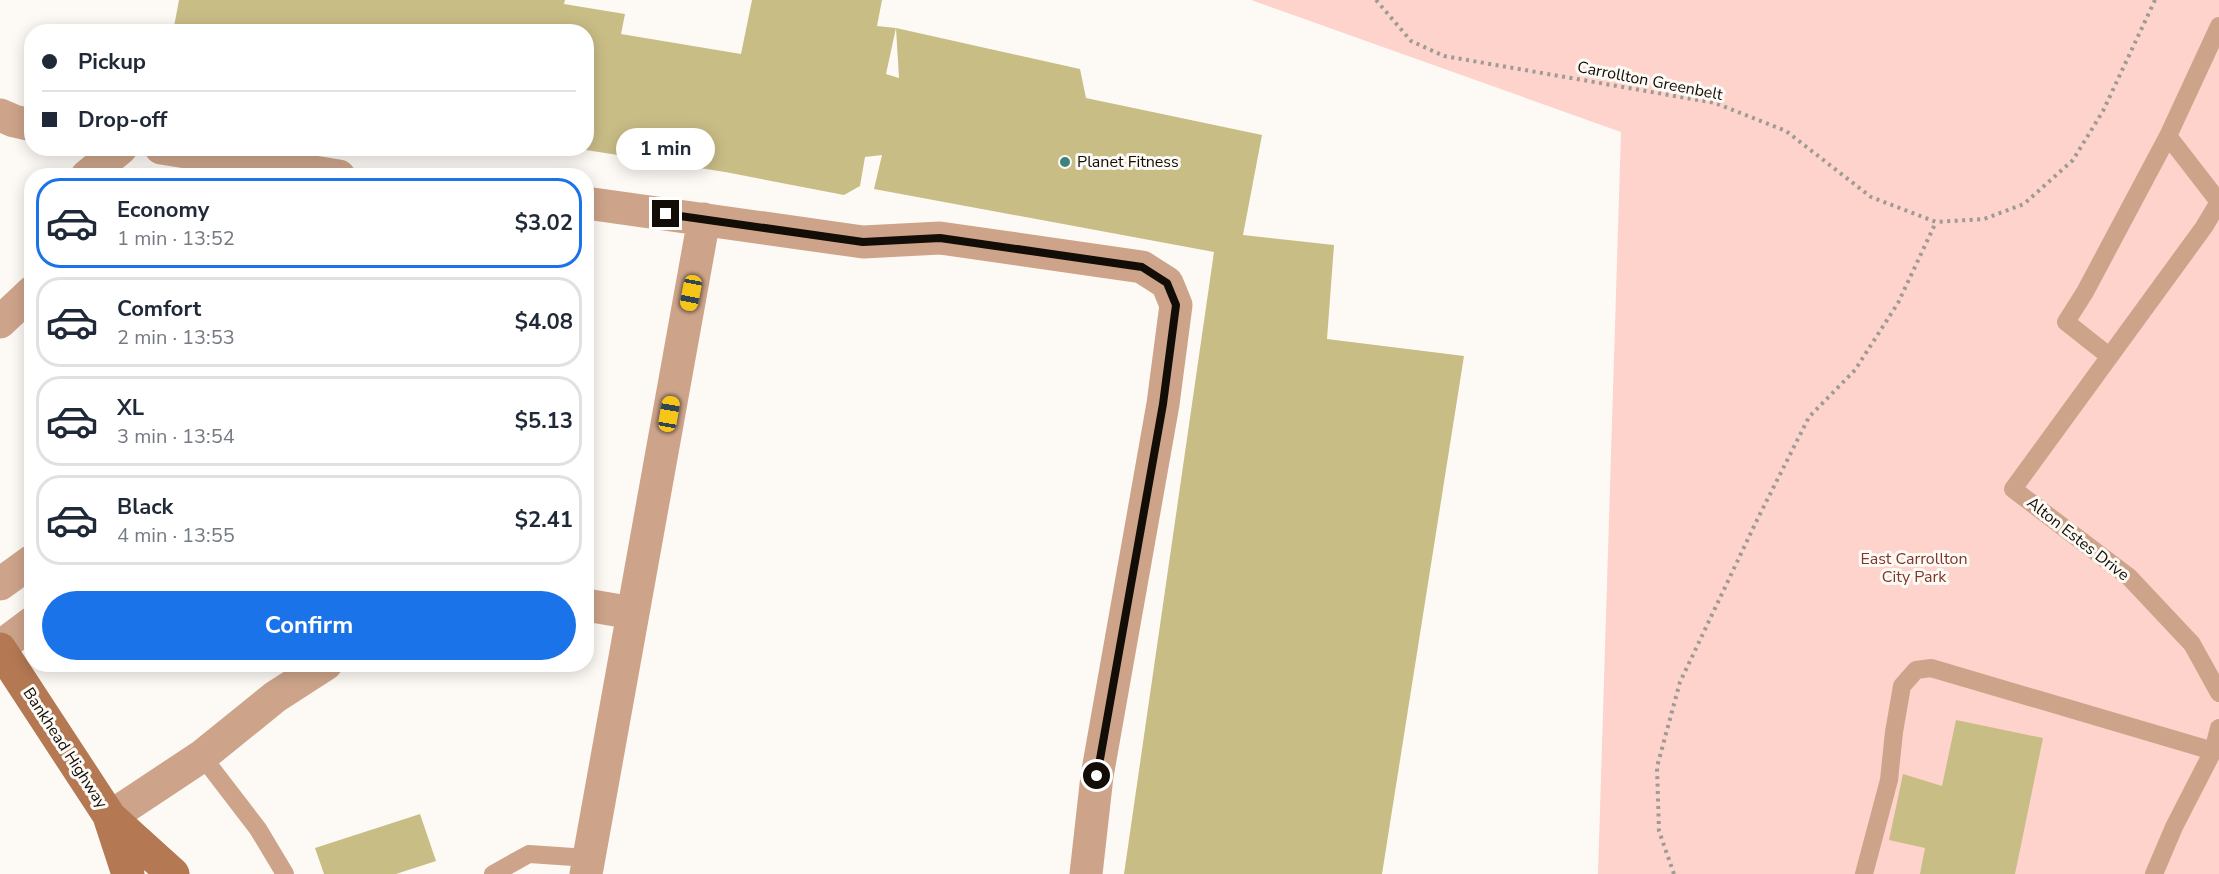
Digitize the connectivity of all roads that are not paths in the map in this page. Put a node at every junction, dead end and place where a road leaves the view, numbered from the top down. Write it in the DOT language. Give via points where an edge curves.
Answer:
graph roads {
  1 [pos="2219,26"];
  2 [pos="0,115"];
  3 [pos="24,123"];
  4 [pos="2168,136"];
  5 [pos="111,156"];
  6 [pos="212,156"];
  7 [pos="97,168"];
  8 [pos="288,168"];
  9 [pos="2219,202"];
  10 [pos="594,204"];
  11 [pos="704,219"];
  12 [pos="24,300"];
  13 [pos="0,322"];
  14 [pos="2109,356"];
  15 [pos="24,567"];
  16 [pos="0,584"];
  17 [pos="594,606"];
  18 [pos="633,613"];
  19 [pos="24,629"];
  20 [pos="0,648"];
  21 [pos="313,672"];
  22 [pos="2219,693"];
  23 [pos="2219,728"];
  24 [pos="2213,751"];
  25 [pos="202,756"];
  26 [pos="110,817"];
  27 [pos="587,866"];
  28 [pos="128,874"];
  29 [pos="173,874"];
  30 [pos="285,874"];
  31 [pos="492,874"];
  32 [pos="1086,874"];
  33 [pos="1864,874"];
  34 [pos="2154,874"];
  1 -- 4 [label="lane"];
  2 -- 3 [label="street"];
  4 -- 9 [label="lane"];
  4 -- 14 [label="lane" via="2066,322"];
  5 -- 7 [label="street"];
  6 -- 8 [label="street"];
  9 -- 14 [label="lane, Alton Estes Drive"];
  10 -- 11 [label="street"];
  11 -- 18 [label="street"];
  11 -- 32 [label="street" via="863,242 940,238 1142,267 1167,283 1176,305 1163,404 1097,776"];
  12 -- 13 [label="street"];
  14 -- 22 [label="lane, Alton Estes Drive" via="2013,489 2129,577 2192,644"];
  15 -- 16 [label="street"];
  17 -- 18 [label="street"];
  18 -- 27 [label="street"];
  19 -- 20 [label="street"];
  20 -- 26 [label="main road, Bankhead Highway"];
  21 -- 25 [label="street" via="274,697"];
  23 -- 24 [label="lane"];
  24 -- 33 [label="lane" via="1931,668 1916,670 1902,686 1889,780"];
  24 -- 34 [label="lane"];
  25 -- 26 [label="street"];
  25 -- 30 [label="lane" via="258,829"];
  26 -- 28 [label="main road, Bankhead Highway"];
  26 -- 29 [label="main road, Bankhead Highway"];
  27 -- 31 [label="lane" via="529,854"];
}
